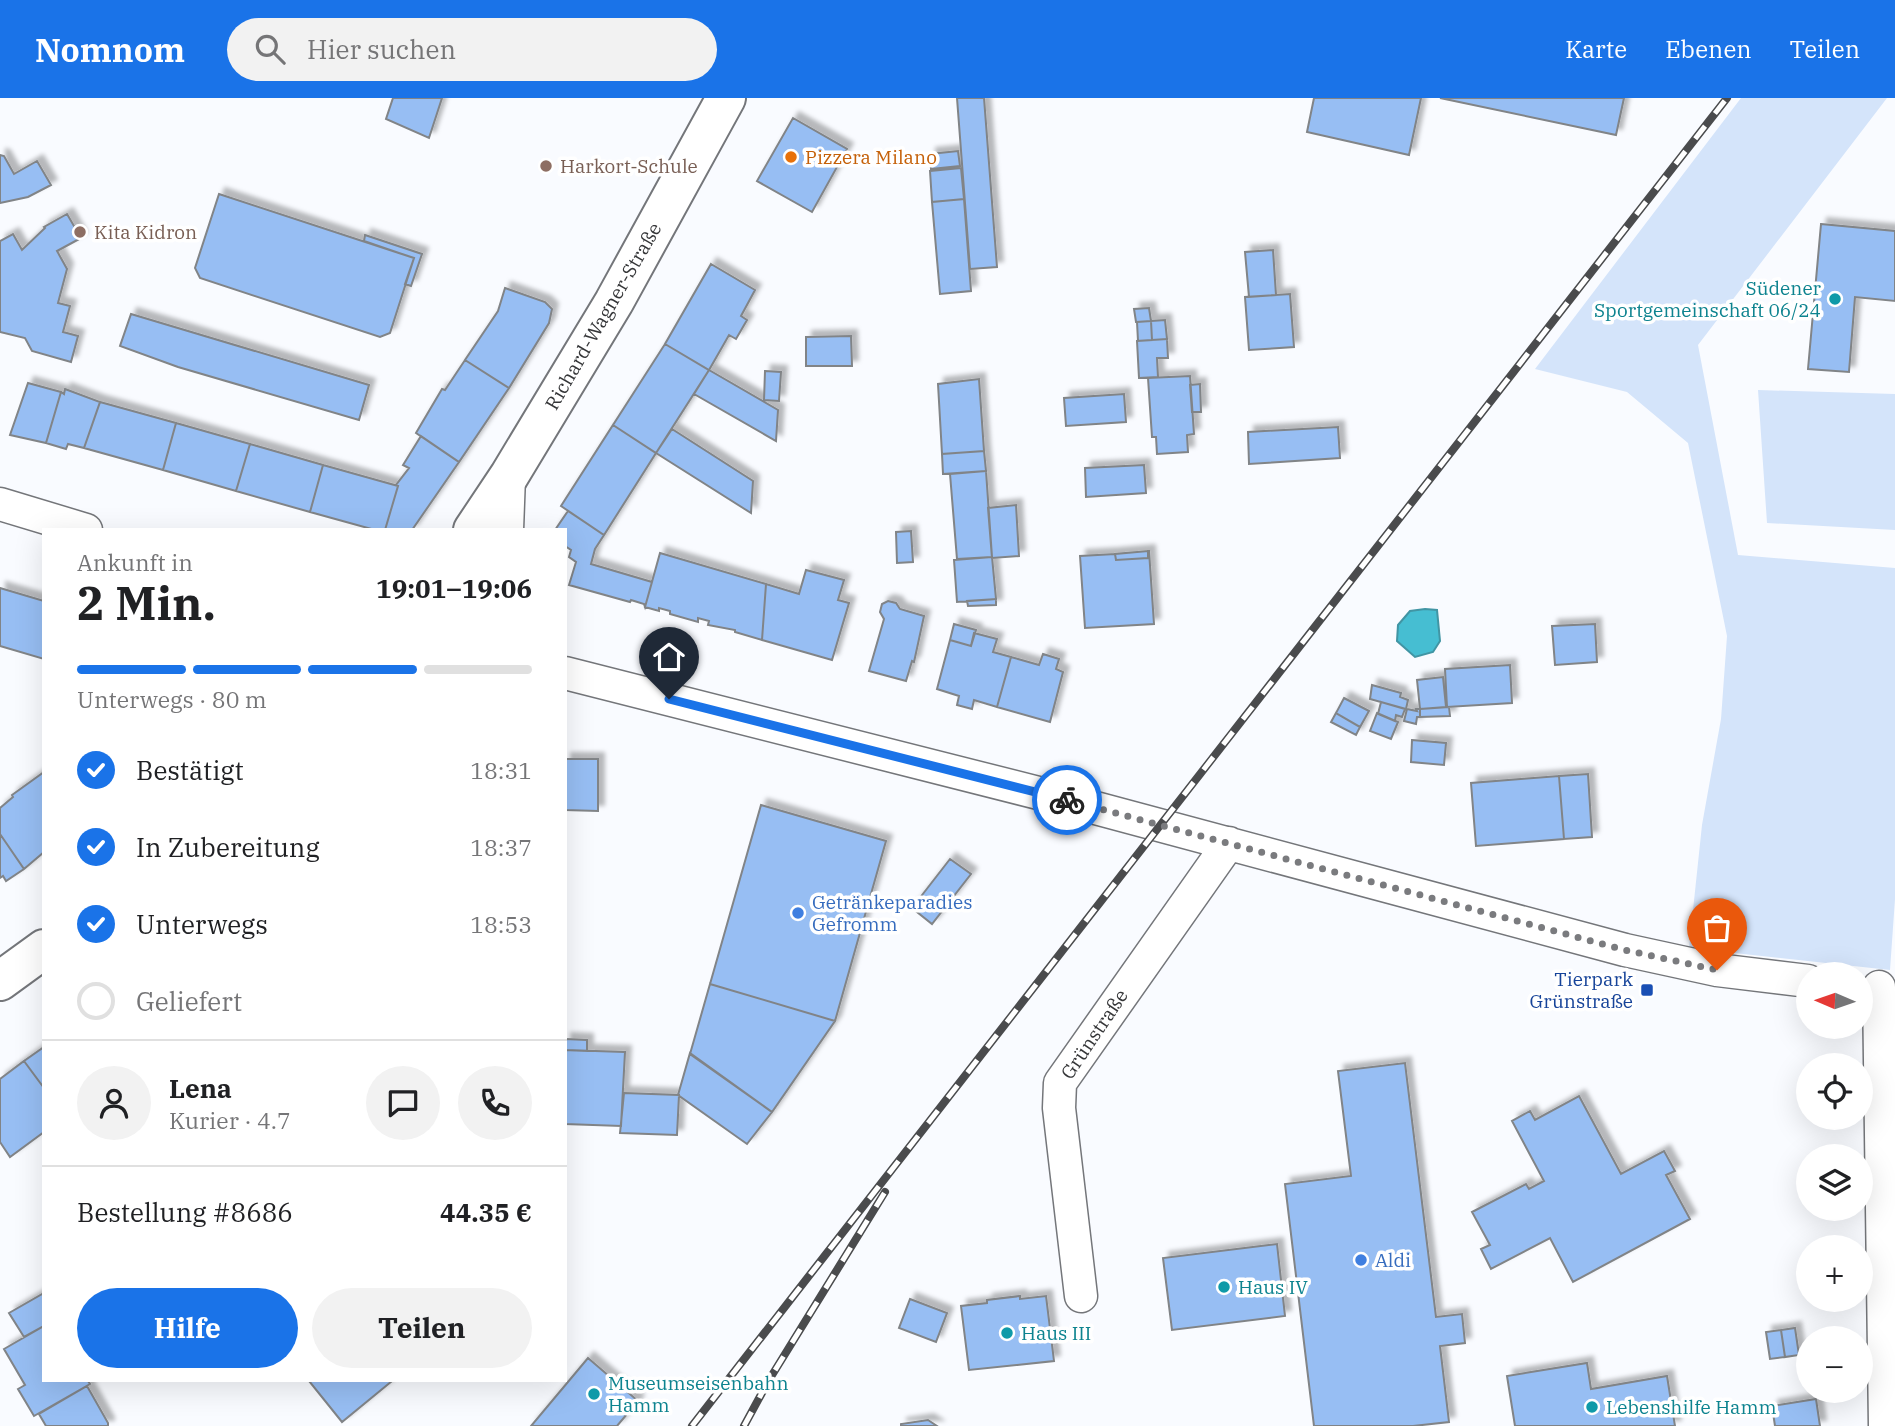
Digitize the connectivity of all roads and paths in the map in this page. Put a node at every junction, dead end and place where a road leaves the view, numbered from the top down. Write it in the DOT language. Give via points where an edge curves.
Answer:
graph roads {
  1 [pos="726,98"];
  2 [pos="509,476"];
  3 [pos="0,504"];
  4 [pos="79,528"];
  5 [pos="474,528"];
  6 [pos="507,528"];
  7 [pos="567,674"];
  8 [pos="1228,843"];
  9 [pos="42,950"];
  10 [pos="1796,980"];
  11 [pos="0,981"];
  12 [pos="1878,987"];
  13 [pos="1081,1296"];
  14 [pos="1885,1426"];
  1 -- 2 [label="main road, Richard-Wagner-Straße" via="614,302"];
  2 -- 5 [label="main road, Richard-Wagner-Straße"];
  2 -- 6 [label="street"];
  3 -- 4 [label="street"];
  7 -- 8 [label="street"];
  8 -- 10 [label="street" via="1651,957"];
  8 -- 13 [label="street, Grünstraße" via="1060,1083"];
  9 -- 11 [label="main road"];
  12 -- 14 [label="street"];
}
